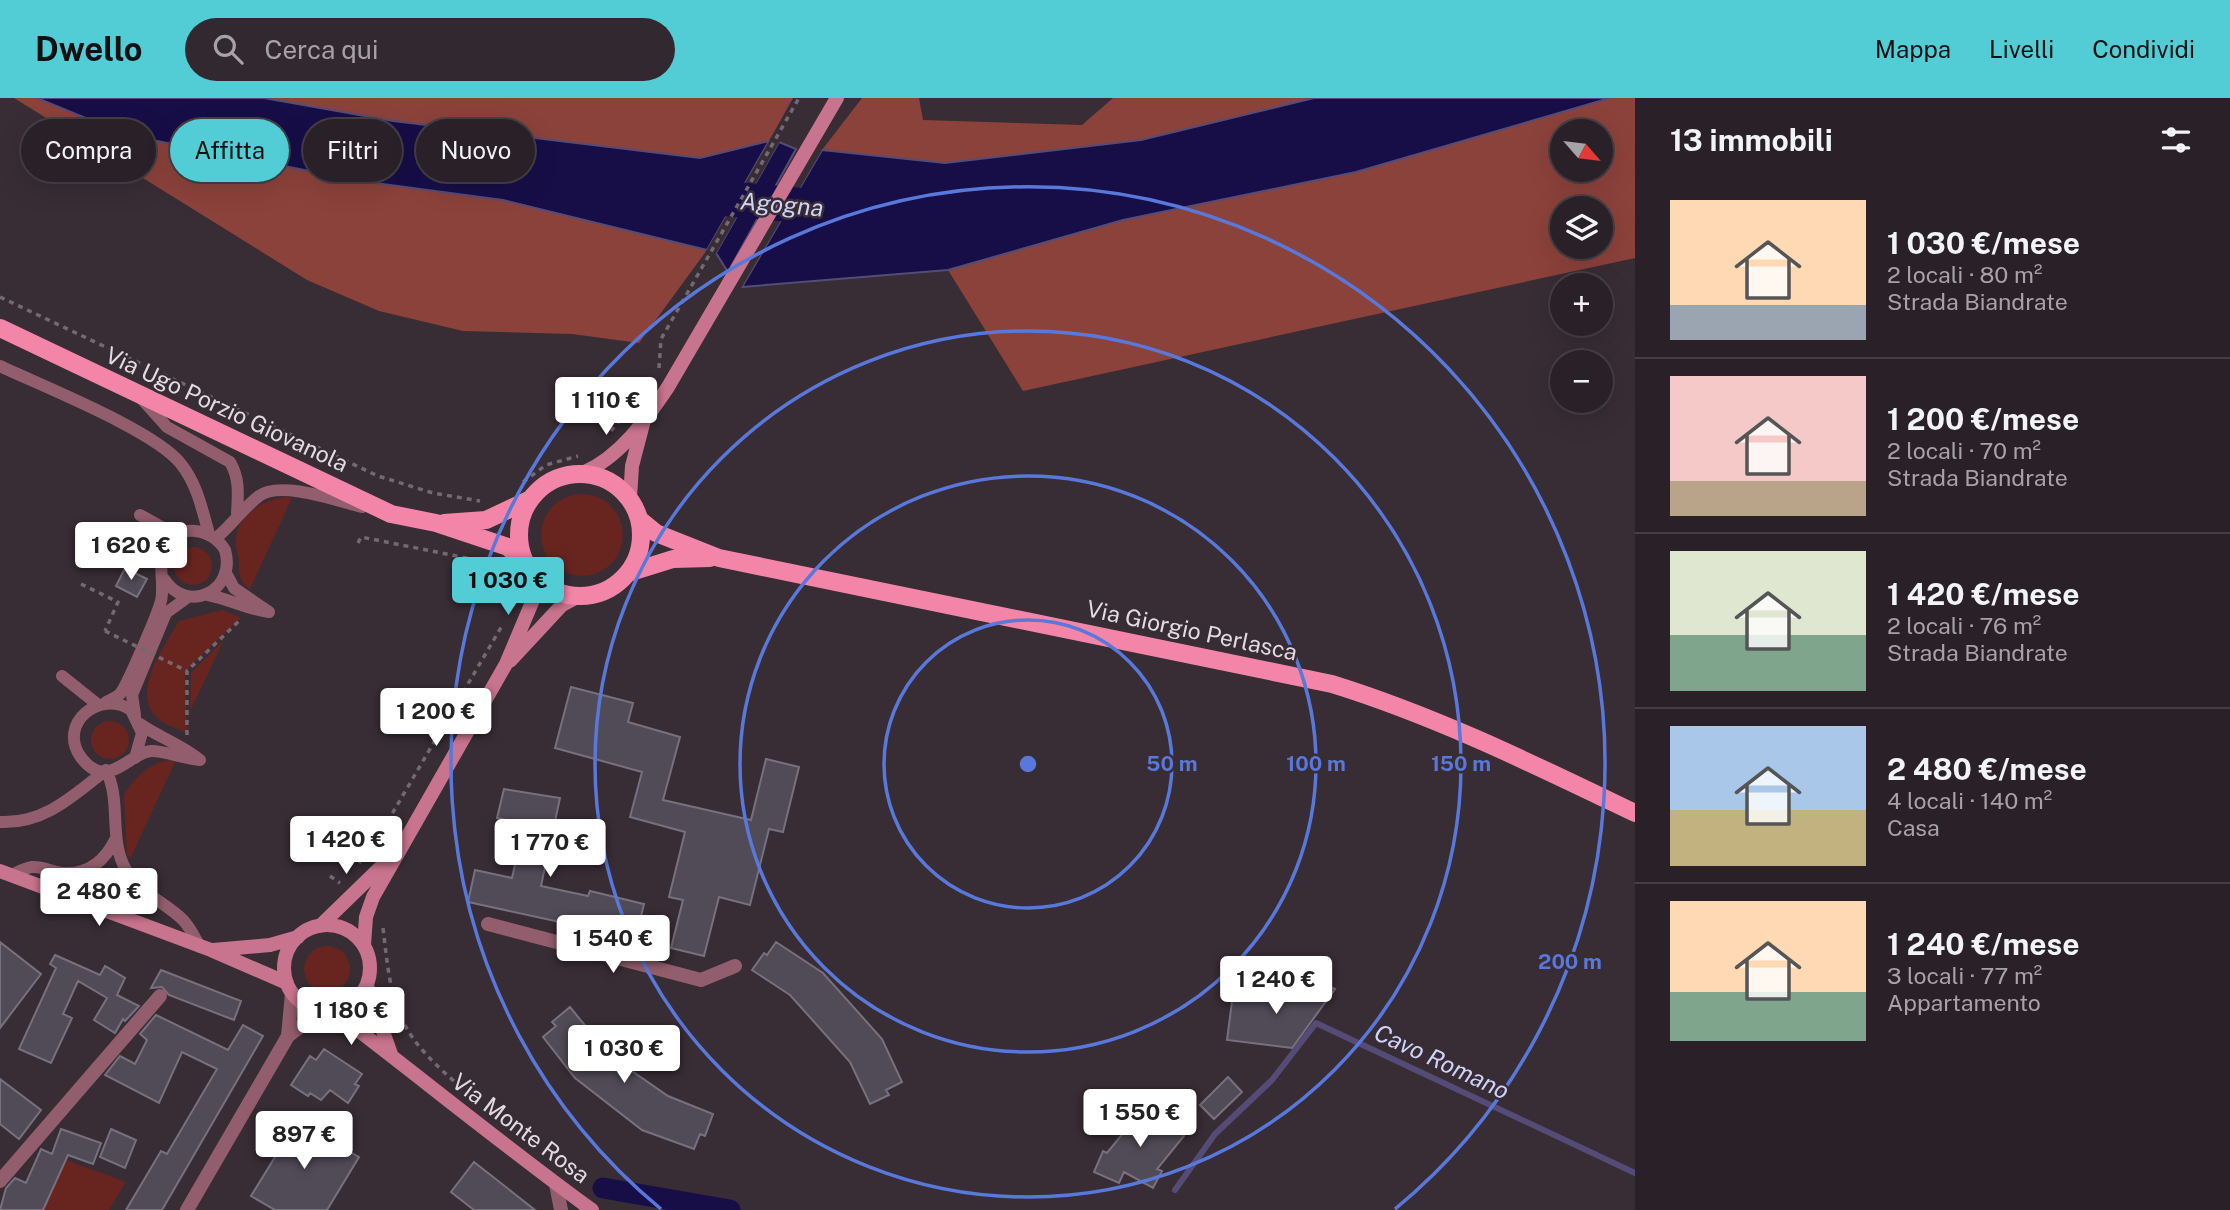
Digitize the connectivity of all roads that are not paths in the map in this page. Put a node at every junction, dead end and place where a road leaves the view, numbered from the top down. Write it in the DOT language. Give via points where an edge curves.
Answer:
graph roads {
  1 [pos="837,98"];
  2 [pos="0,328"];
  3 [pos="0,366"];
  4 [pos="137,393"];
  5 [pos="644,422"];
  6 [pos="583,473"];
  7 [pos="526,491"];
  8 [pos="630,498"];
  9 [pos="237,513"];
  10 [pos="391,514"];
  11 [pos="140,515"];
  12 [pos="640,520"];
  13 [pos="436,523"];
  14 [pos="212,536"];
  15 [pos="172,538"];
  16 [pos="719,558"];
  17 [pos="531,570"];
  18 [pos="226,573"];
  19 [pos="628,573"];
  20 [pos="164,579"];
  21 [pos="208,595"];
  22 [pos="579,596"];
  23 [pos="188,597"];
  24 [pos="506,664"];
  25 [pos="62,676"];
  26 [pos="102,703"];
  27 [pos="137,720"];
  28 [pos="131,762"];
  29 [pos="106,770"];
  30 [pos="115,787"];
  31 [pos="1635,813"];
  32 [pos="0,822"];
  33 [pos="116,838"];
  34 [pos="397,852"];
  35 [pos="4,874"];
  36 [pos="488,924"];
  37 [pos="320,926"];
  38 [pos="298,937"];
  39 [pos="364,945"];
  40 [pos="206,949"];
  41 [pos="735,966"];
  42 [pos="367,986"];
  43 [pos="290,988"];
  44 [pos="160,996"];
  45 [pos="327,1011"];
  46 [pos="288,1036"];
  47 [pos="391,1054"];
  48 [pos="0,1181"];
  49 [pos="556,1184"];
  50 [pos="187,1210"];
  51 [pos="561,1210"];
  52 [pos="592,1210"];
  1 -- 5 [label="main road" via="721,302"];
  2 -- 4 [label="main road, Via Ugo Porzio Giovanola"];
  3 -- 14 [label="lane" via="132,429 180,461 194,484"];
  4 -- 9 [label="lane" via="167,427 230,462 239,488"];
  4 -- 10 [label="main road, Via Ugo Porzio Giovanola"];
  5 -- 6 [label="main road" via="605,463"];
  5 -- 8 [label="main road" via="632,466"];
  6 -- 7 [label="main road"];
  6 -- 8 [label="main road" via="617,485"];
  7 -- 13 [label="main road, Via Ugo Porzio Giovanola" via="486,520"];
  7 -- 17 [label="main road" via="519,532"];
  8 -- 12 [label="main road"];
  9 -- 10 [label="lane" via="262,493 284,489"];
  9 -- 14 [label="lane" via="230,527"];
  10 -- 13 [label="main road, Via Ugo Porzio Giovanola"];
  11 -- 15 [label="lane" via="167,530"];
  12 -- 16 [label="main road, Via Giorgio Perlasca" via="656,533"];
  12 -- 19 [label="main road" via="640,548"];
  13 -- 17 [label="main road, Via Ugo Porzio Giovanola" via="508,547"];
  14 -- 15 [label="lane" via="192,530"];
  14 -- 18 [label="lane" via="227,557"];
  15 -- 20 [label="lane" via="162,557"];
  16 -- 19 [label="main road, Via Giorgio Perlasca" via="673,559"];
  16 -- 31 [label="main road, Via Giorgio Perlasca" via="1332,684 1480,738"];
  17 -- 22 [label="main road" via="547,587"];
  17 -- 24 [label="main road" via="530,610"];
  18 -- 21 [label="lane"];
  18 -- 21 [label="lane" via="234,588 270,612"];
  19 -- 22 [label="main road" via="597,594"];
  20 -- 23 [label="lane" via="174,591"];
  20 -- 26 [label="lane" via="161,603 120,694"];
  21 -- 23 [label="lane"];
  22 -- 24 [label="main road" via="562,605"];
  23 -- 27 [label="lane" via="166,613 132,695"];
  24 -- 34 [label="main road"];
  25 -- 26 [label="lane"];
  26 -- 27 [label="lane" via="125,706"];
  26 -- 29 [label="lane" via="81,716 76,747 88,764"];
  27 -- 28 [label="lane" via="142,742"];
  27 -- 28 [label="lane" via="156,735 183,745 200,760 151,751"];
  28 -- 29 [label="lane"];
  28 -- 30 [label="lane"];
  29 -- 30 [label="lane"];
  29 -- 32 [label="lane" via="56,809 24,822"];
  30 -- 33 [label="lane"];
  33 -- 35 [label="lane" via="98,865 79,872 63,874 29,867"];
  33 -- 40 [label="lane" via="125,869 140,887 181,918"];
  34 -- 37 [label="main road"];
  34 -- 39 [label="main road" via="373,897"];
  35 -- 40 [label="main road"];
  36 -- 41 [label="street" via="701,980"];
  37 -- 38 [label="main road"];
  37 -- 39 [label="main road" via="345,929"];
  38 -- 40 [label="main road" via="270,945"];
  38 -- 43 [label="main road" via="285,958"];
  39 -- 42 [label="main road" via="370,965"];
  40 -- 43 [label="main road"];
  42 -- 45 [label="main road" via="353,1003"];
  42 -- 47 [label="main road"];
  43 -- 45 [label="main road" via="310,1008"];
  43 -- 46 [label="street"];
  44 -- 48 [label="street"];
  45 -- 46 [label="street"];
  45 -- 47 [label="main road, Via Monte Rosa"];
  46 -- 50 [label="street"];
  47 -- 49 [label="main road, Via Monte Rosa"];
  49 -- 51 [label="street"];
  49 -- 52 [label="main road, Via Monte Rosa"];
}
